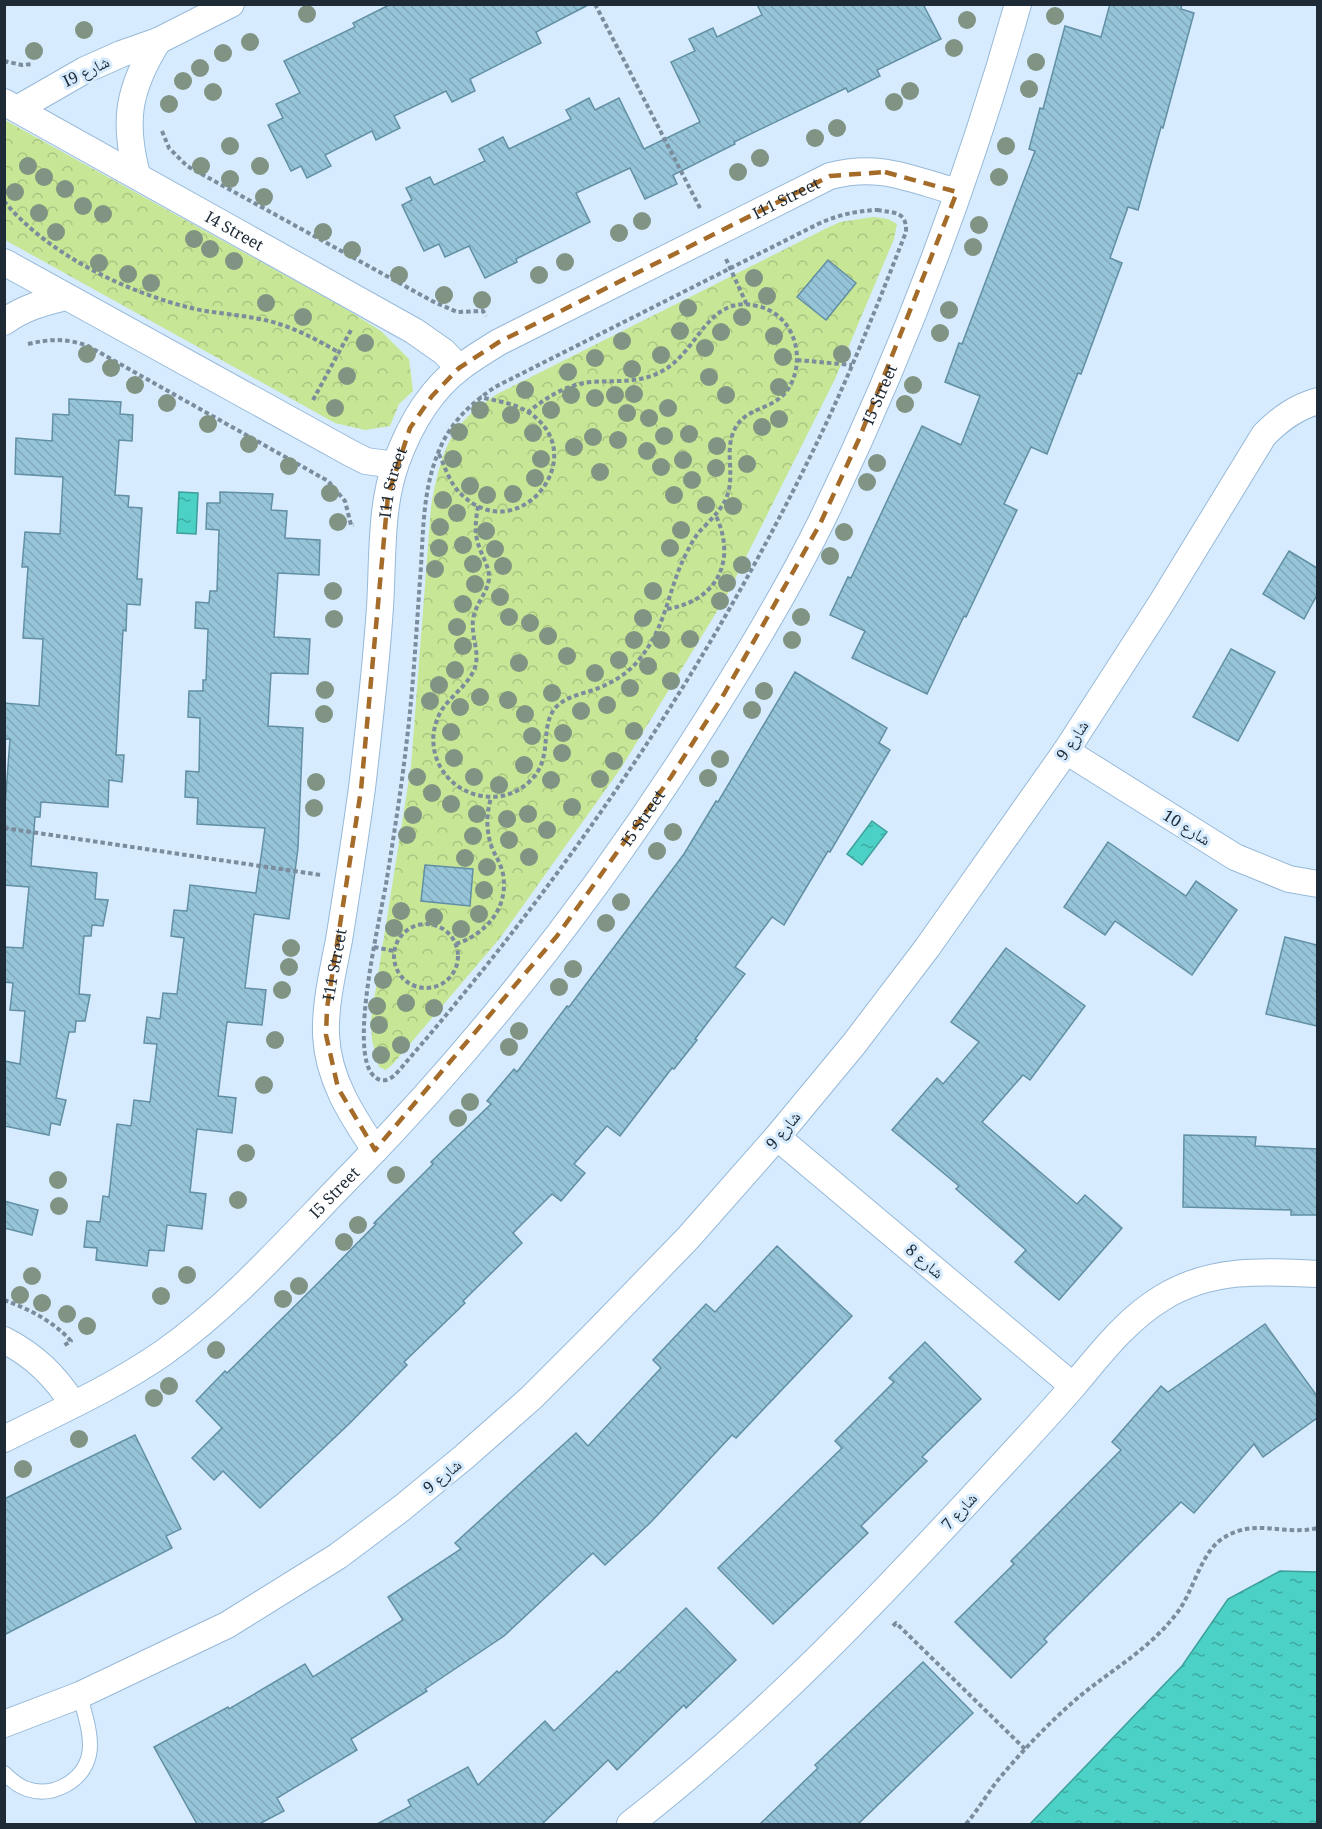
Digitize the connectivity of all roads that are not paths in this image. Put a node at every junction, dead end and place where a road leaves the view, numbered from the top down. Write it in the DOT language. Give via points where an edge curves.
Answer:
graph roads {
  1 [pos="231,4"];
  2 [pos="1018,4"];
  3 [pos="158,42"];
  4 [pos="11,106"];
  5 [pos="137,175"];
  6 [pos="957,192"];
  7 [pos="4,262"];
  8 [pos="66,297"];
  9 [pos="6,321"];
  10 [pos="459,368"];
  11 [pos="1317,401"];
  12 [pos="395,465"];
  13 [pos="1066,751"];
  14 [pos="1317,884"];
  15 [pos="777,1137"];
  16 [pos="375,1150"];
  17 [pos="1317,1274"];
  18 [pos="4,1340"];
  19 [pos="1073,1386"];
  20 [pos="73,1404"];
  21 [pos="4,1439"];
  22 [pos="80,1695"];
  23 [pos="4,1724"];
  24 [pos="4,1773"];
  25 [pos="630,1824"];
  1 -- 3 [label="street, I9 شارع"];
  2 -- 6 [label="street, I5 Street" via="1000,70"];
  3 -- 4 [label="street, I9 شارع" via="121,54"];
  3 -- 5 [label="street" via="143,65 133,92 130,148"];
  4 -- 5 [label="street, I4 Street"];
  5 -- 10 [label="street, I4 Street" via="430,341"];
  6 -- 10 [label="street, I11 Street" via="867,170 848,171 822,180 499,342"];
  6 -- 16 [label="street, I5 Street" via="927,277 820,524 724,694 659,795 557,936 437,1083"];
  7 -- 8 [label="street"];
  8 -- 9 [label="street" via="25,309"];
  8 -- 12 [label="street" via="366,461"];
  10 -- 12 [label="street, I11 Street" via="432,396 410,428"];
  11 -- 13 [label="street, شارع 9" via="1294,410 1264,435"];
  12 -- 16 [label="street, I11 Street" via="388,495 372,699 326,1035 338,1088"];
  13 -- 14 [label="street, شارع 10" via="1235,857 1289,879"];
  13 -- 15 [label="street, شارع 9" via="927,948"];
  15 -- 19 [label="street, شارع 8"];
  15 -- 22 [label="street, شارع 9" via="688,1238 562,1366 464,1457 402,1508 338,1556 227,1625"];
  16 -- 20 [label="street, I5 Street" via="236,1293 202,1322 130,1376"];
  17 -- 19 [label="street, شارع 7" via="1232,1273 1185,1286 1142,1312"];
  18 -- 20 [label="street" via="39,1362"];
  19 -- 25 [label="street, شارع 7" via="795,1680 716,1753"];
  20 -- 21 [label="street, I5 Street"];
  22 -- 23 [label="street, شارع 9"];
  22 -- 24 [label="lane" via="90,1739 89,1754 73,1781 43,1792 27,1790"];
}
